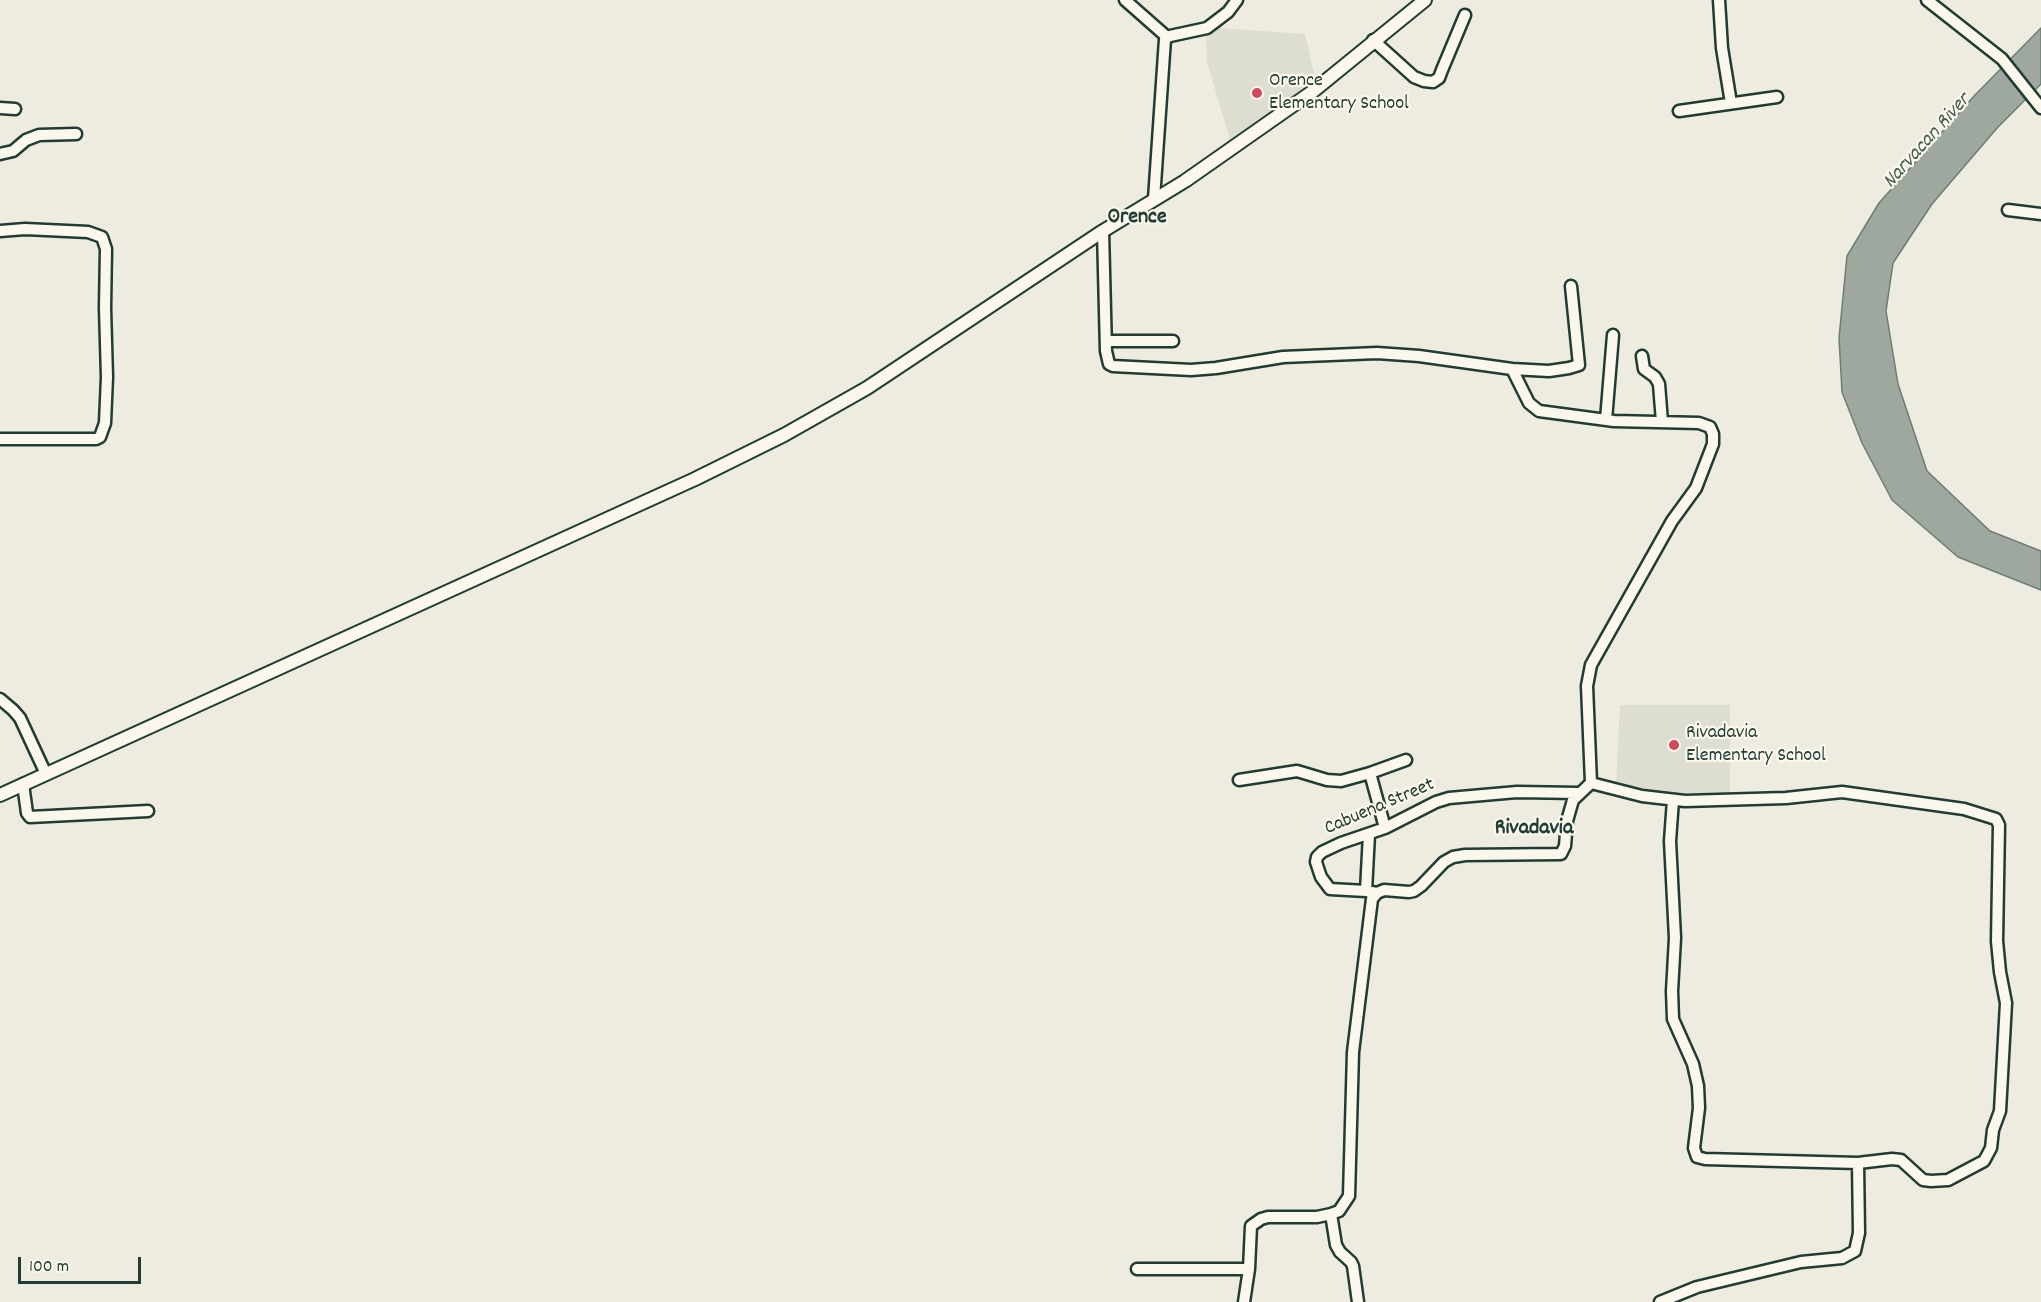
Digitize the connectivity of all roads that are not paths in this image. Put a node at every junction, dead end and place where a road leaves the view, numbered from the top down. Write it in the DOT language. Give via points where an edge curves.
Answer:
graph roads {
  1 [pos="1125,0"];
  2 [pos="1237,0"];
  3 [pos="1425,0"];
  4 [pos="1719,0"];
  5 [pos="1927,0"];
  6 [pos="1466,15"];
  7 [pos="1167,37"];
  8 [pos="1373,40"];
  9 [pos="1777,97"];
  10 [pos="1731,103"];
  11 [pos="2040,107"];
  12 [pos="0,108"];
  13 [pos="15,109"];
  14 [pos="1679,111"];
  15 [pos="76,134"];
  16 [pos="0,154"];
  17 [pos="1154,199"];
  18 [pos="2008,210"];
  19 [pos="2041,214"];
  20 [pos="0,231"];
  21 [pos="1103,231"];
  22 [pos="1571,286"];
  23 [pos="1613,334"];
  24 [pos="1106,341"];
  25 [pos="1173,341"];
  26 [pos="1642,356"];
  27 [pos="1512,369"];
  28 [pos="1606,420"];
  29 [pos="1662,422"];
  30 [pos="0,440"];
  31 [pos="0,699"];
  32 [pos="1406,760"];
  33 [pos="1370,773"];
  34 [pos="46,774"];
  35 [pos="1239,780"];
  36 [pos="1591,783"];
  37 [pos="23,784"];
  38 [pos="1578,793"];
  39 [pos="0,795"];
  40 [pos="1673,800"];
  41 [pos="148,811"];
  42 [pos="1385,828"];
  43 [pos="1369,834"];
  44 [pos="1372,892"];
  45 [pos="1858,1163"];
  46 [pos="1331,1214"];
  47 [pos="1137,1269"];
  48 [pos="1249,1269"];
  49 [pos="1244,1302"];
  50 [pos="1358,1302"];
  51 [pos="1660,1302"];
  1 -- 7 [label="street"];
  2 -- 7 [label="street" via="1208,28"];
  3 -- 8 [label="street"];
  4 -- 10 [label="street"];
  5 -- 11 [label="street" via="2002,59"];
  6 -- 8 [label="street" via="1433,82 1414,77"];
  7 -- 17 [label="street"];
  8 -- 17 [label="street" via="1270,123"];
  9 -- 10 [label="street"];
  10 -- 14 [label="street"];
  12 -- 13 [label="street"];
  15 -- 16 [label="street" via="39,135"];
  17 -- 21 [label="street"];
  18 -- 19 [label="street"];
  20 -- 30 [label="street" via="88,232 102,237 106,249 107,377 105,423 100,437"];
  21 -- 24 [label="street"];
  21 -- 34 [label="street" via="867,388 784,435"];
  22 -- 27 [label="street" via="1579,365 1559,370"];
  23 -- 28 [label="street"];
  24 -- 25 [label="street"];
  24 -- 27 [label="street" via="1109,364 1118,368 1191,370 1283,357 1377,353"];
  26 -- 29 [label="street" via="1644,369 1659,384"];
  27 -- 28 [label="street" via="1533,408"];
  28 -- 29 [label="street"];
  29 -- 36 [label="street" via="1710,427 1713,444 1696,488 1672,521 1591,665 1587,686"];
  31 -- 34 [label="street" via="20,718"];
  32 -- 33 [label="street"];
  33 -- 35 [label="street" via="1327,780 1297,771"];
  33 -- 42 [label="street"];
  34 -- 37 [label="street"];
  36 -- 38 [label="street"];
  36 -- 40 [label="street"];
  37 -- 39 [label="street"];
  37 -- 41 [label="street" via="30,817"];
  38 -- 42 [label="street, Cabuena Street" via="1517,792 1449,798"];
  38 -- 44 [label="street" via="1567,821 1561,854 1453,857 1414,891"];
  40 -- 45 [label="street" via="1673,1019 1693,1064 1698,1086 1696,1156"];
  40 -- 45 [label="street" via="1786,798 1842,792 1964,809 1996,819 1997,941 2006,1003 2000,1111 1988,1156 1953,1178 1940,1181 1923,1180 1901,1160"];
  42 -- 43 [label="street, Cabuena Street"];
  43 -- 44 [label="street"];
  43 -- 44 [label="street, Cabuena Street" via="1322,852 1316,862 1330,890"];
  44 -- 46 [label="street" via="1353,1052 1349,1196 1339,1211"];
  45 -- 51 [label="street" via="1859,1233 1855,1251 1842,1258 1802,1262 1697,1287"];
  46 -- 48 [label="street" via="1268,1217 1255,1222 1249,1230"];
  46 -- 50 [label="street" via="1336,1245 1353,1266"];
  47 -- 48 [label="street"];
  48 -- 49 [label="street"];
}
